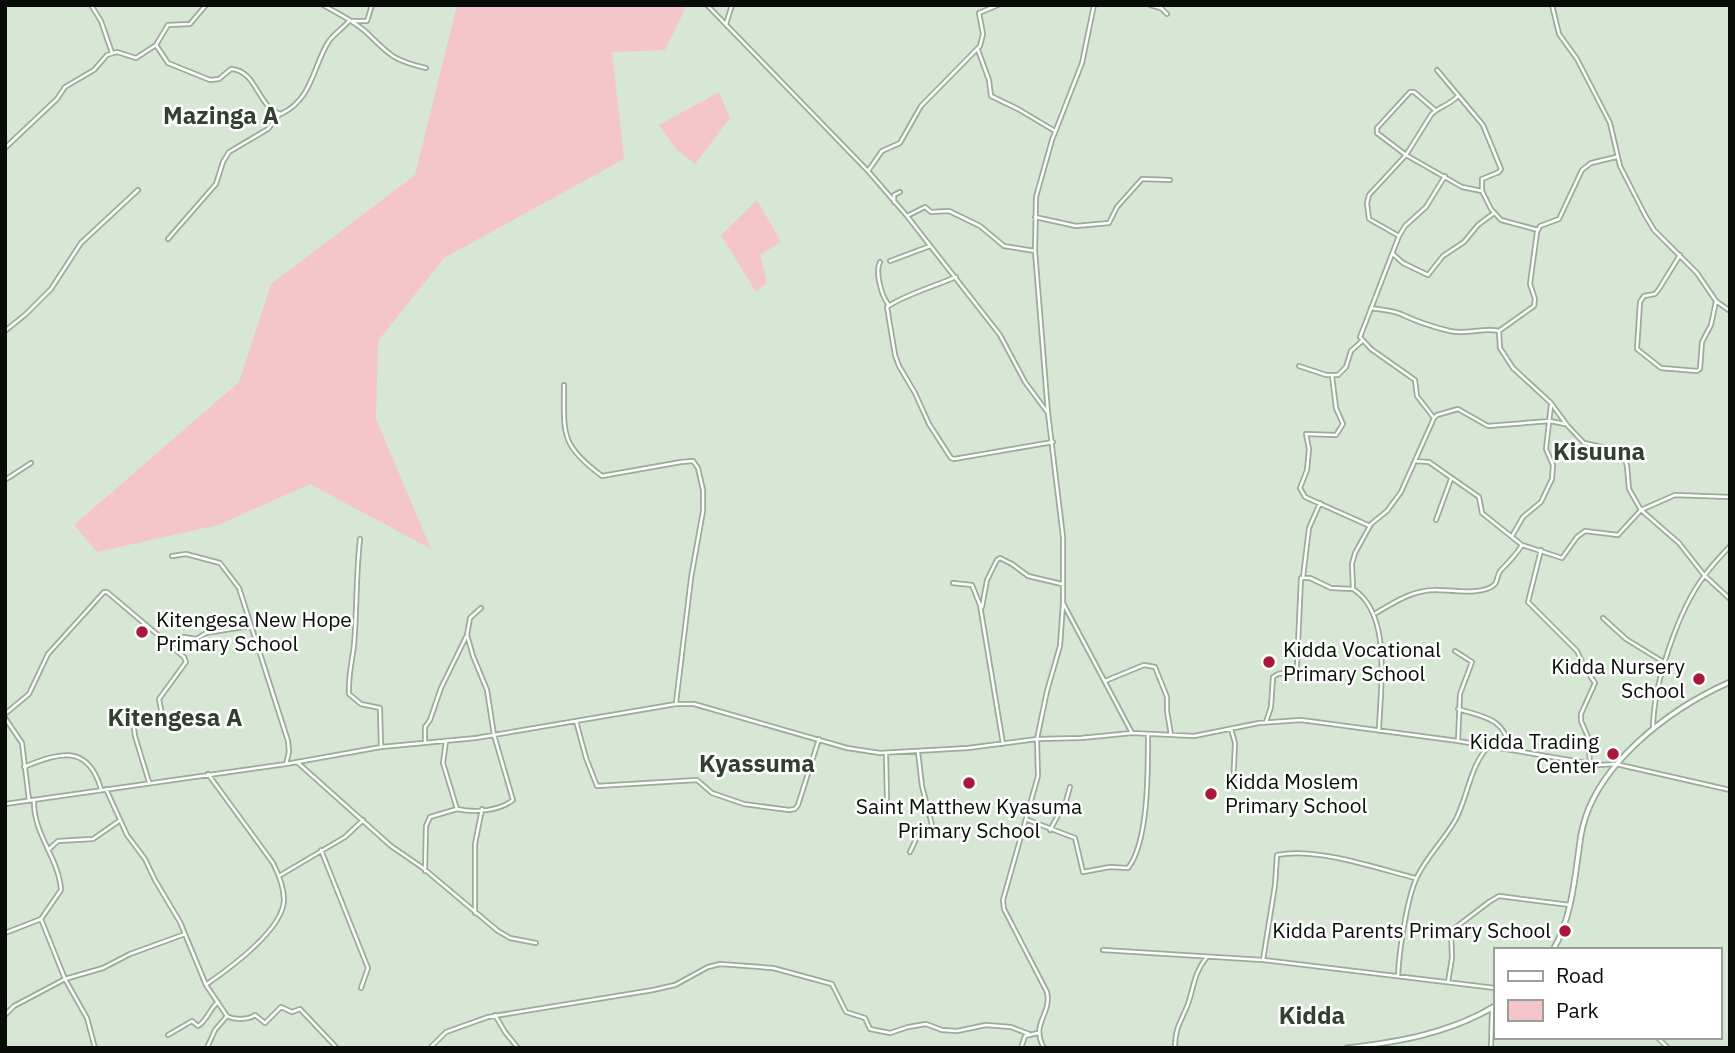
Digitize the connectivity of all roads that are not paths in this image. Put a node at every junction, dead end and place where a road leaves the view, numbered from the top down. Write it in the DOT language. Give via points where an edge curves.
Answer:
graph roads {
  1 [pos="91,5"];
  2 [pos="206,5"];
  3 [pos="323,5"];
  4 [pos="372,5"];
  5 [pos="707,5"];
  6 [pos="732,5"];
  7 [pos="998,5"];
  8 [pos="1094,5"];
  9 [pos="1150,5"];
  10 [pos="1552,5"];
  11 [pos="1167,14"];
  12 [pos="349,21"];
  13 [pos="726,24"];
  14 [pos="156,45"];
  15 [pos="978,50"];
  16 [pos="112,53"];
  17 [pos="426,68"];
  18 [pos="1437,70"];
  19 [pos="1458,96"];
  20 [pos="1435,110"];
  21 [pos="279,114"];
  22 [pos="1055,131"];
  23 [pos="5,148"];
  24 [pos="1406,155"];
  25 [pos="1617,156"];
  26 [pos="868,171"];
  27 [pos="1445,176"];
  28 [pos="1170,180"];
  29 [pos="138,190"];
  30 [pos="1482,191"];
  31 [pos="900,192"];
  32 [pos="894,202"];
  33 [pos="1495,212"];
  34 [pos="907,216"];
  35 [pos="1035,217"];
  36 [pos="1538,230"];
  37 [pos="1399,236"];
  38 [pos="168,239"];
  39 [pos="930,246"];
  40 [pos="1035,251"];
  41 [pos="1393,254"];
  42 [pos="1680,255"];
  43 [pos="890,261"];
  44 [pos="880,262"];
  45 [pos="956,277"];
  46 [pos="1716,301"];
  47 [pos="891,304"];
  48 [pos="1371,307"];
  49 [pos="1730,311"];
  50 [pos="5,331"];
  51 [pos="1499,331"];
  52 [pos="1362,341"];
  53 [pos="1299,366"];
  54 [pos="1332,376"];
  55 [pos="565,385"];
  56 [pos="1551,403"];
  57 [pos="1048,413"];
  58 [pos="1434,418"];
  59 [pos="1550,421"];
  60 [pos="1567,425"];
  61 [pos="1052,442"];
  62 [pos="1415,461"];
  63 [pos="31,463"];
  64 [pos="1451,479"];
  65 [pos="5,480"];
  66 [pos="1730,497"];
  67 [pos="1320,503"];
  68 [pos="1641,510"];
  69 [pos="1436,520"];
  70 [pos="1370,526"];
  71 [pos="1512,536"];
  72 [pos="360,539"];
  73 [pos="1522,545"];
  74 [pos="1730,546"];
  75 [pos="1541,550"];
  76 [pos="172,556"];
  77 [pos="1704,575"];
  78 [pos="1303,577"];
  79 [pos="953,583"];
  80 [pos="1062,584"];
  81 [pos="1353,589"];
  82 [pos="1730,599"];
  83 [pos="1063,603"];
  84 [pos="481,608"];
  85 [pos="981,611"];
  86 [pos="1374,614"];
  87 [pos="1603,618"];
  88 [pos="250,626"];
  89 [pos="467,635"];
  90 [pos="167,643"];
  91 [pos="1455,651"];
  92 [pos="1665,663"];
  93 [pos="1105,681"];
  94 [pos="1730,682"];
  95 [pos="676,704"];
  96 [pos="1458,709"];
  97 [pos="5,716"];
  98 [pos="576,721"];
  99 [pos="1266,722"];
  100 [pos="1231,729"];
  101 [pos="1653,729"];
  102 [pos="1379,730"];
  103 [pos="1132,733"];
  104 [pos="1147,734"];
  105 [pos="494,735"];
  106 [pos="1171,736"];
  107 [pos="819,739"];
  108 [pos="1037,739"];
  109 [pos="446,741"];
  110 [pos="1458,741"];
  111 [pos="425,743"];
  112 [pos="1003,744"];
  113 [pos="1489,746"];
  114 [pos="381,747"];
  115 [pos="1509,750"];
  116 [pos="918,752"];
  117 [pos="886,754"];
  118 [pos="297,762"];
  119 [pos="286,764"];
  120 [pos="1591,764"];
  121 [pos="1616,764"];
  122 [pos="24,767"];
  123 [pos="208,774"];
  124 [pos="149,782"];
  125 [pos="1070,787"];
  126 [pos="1233,787"];
  127 [pos="104,790"];
  128 [pos="1730,790"];
  129 [pos="32,801"];
  130 [pos="5,804"];
  131 [pos="457,809"];
  132 [pos="482,809"];
  133 [pos="870,810"];
  134 [pos="363,820"];
  135 [pos="1027,820"];
  136 [pos="119,821"];
  137 [pos="1050,830"];
  138 [pos="47,850"];
  139 [pos="321,850"];
  140 [pos="910,852"];
  141 [pos="425,871"];
  142 [pos="279,876"];
  143 [pos="1416,879"];
  144 [pos="1570,905"];
  145 [pos="475,913"];
  146 [pos="41,919"];
  147 [pos="5,933"];
  148 [pos="185,934"];
  149 [pos="536,943"];
  150 [pos="1555,948"];
  151 [pos="1104,950"];
  152 [pos="1207,957"];
  153 [pos="1263,960"];
  154 [pos="1398,976"];
  155 [pos="65,979"];
  156 [pos="1448,982"];
  157 [pos="206,985"];
  158 [pos="361,988"];
  159 [pos="1494,988"];
  160 [pos="218,1002"];
  161 [pos="1494,1007"];
  162 [pos="5,1015"];
  163 [pos="227,1016"];
  164 [pos="495,1016"];
  165 [pos="1029,1034"];
  166 [pos="1038,1034"];
  167 [pos="168,1035"];
  168 [pos="95,1048"];
  169 [pos="206,1048"];
  170 [pos="337,1048"];
  171 [pos="430,1048"];
  172 [pos="518,1048"];
  173 [pos="1021,1048"];
  174 [pos="1044,1048"];
  175 [pos="1175,1048"];
  176 [pos="1347,1048"];
  177 [pos="1491,1048"];
  1 -- 16 [label="street"];
  2 -- 14 [label="street" via="190,24 166,26"];
  3 -- 12 [label="street"];
  4 -- 12 [label="street" via="367,21"];
  5 -- 13 [label="street"];
  6 -- 13 [label="street"];
  7 -- 15 [label="street" via="979,13 983,34"];
  8 -- 22 [label="street" via="1082,63"];
  9 -- 11 [label="street"];
  10 -- 25 [label="street" via="1559,34 1609,123"];
  12 -- 17 [label="street" via="392,57"];
  12 -- 21 [label="street" via="329,42 301,97"];
  13 -- 26 [label="street"];
  14 -- 16 [label="street" via="136,58"];
  14 -- 21 [label="street" via="168,63 210,80 231,69 239,70"];
  15 -- 22 [label="street" via="991,96"];
  15 -- 26 [label="street" via="921,107 900,143 882,151"];
  16 -- 23 [label="street" via="65,87"];
  18 -- 19 [label="street"];
  19 -- 20 [label="street"];
  19 -- 30 [label="street" via="1483,125 1501,169 1482,179"];
  20 -- 24 [label="street"];
  20 -- 24 [label="street" via="1410,92 1377,128 1377,133"];
  21 -- 38 [label="street" via="268,129 229,152 216,184"];
  22 -- 35 [label="street" via="1036,197"];
  24 -- 27 [label="street"];
  24 -- 37 [label="street" via="1367,203 1369,219"];
  25 -- 36 [label="street" via="1582,170 1559,219"];
  25 -- 42 [label="street" via="1654,230"];
  26 -- 32 [label="street"];
  27 -- 30 [label="street" via="1465,189"];
  27 -- 37 [label="street" via="1426,207"];
  28 -- 35 [label="street" via="1142,179 1109,223 1076,226"];
  29 -- 50 [label="street" via="82,243 51,289"];
  30 -- 33 [label="street"];
  31 -- 32 [label="street" via="894,195"];
  32 -- 34 [label="street"];
  33 -- 36 [label="street" via="1501,220"];
  33 -- 41 [label="street" via="1443,256 1428,275"];
  34 -- 39 [label="street"];
  34 -- 40 [label="street" via="925,207 931,212 949,211 980,226 1004,246"];
  35 -- 40 [label="street"];
  36 -- 51 [label="street" via="1530,284 1536,302"];
  37 -- 41 [label="street"];
  39 -- 43 [label="street"];
  39 -- 45 [label="street"];
  40 -- 57 [label="street"];
  41 -- 48 [label="street"];
  42 -- 46 [label="street"];
  42 -- 46 [label="street" via="1655,294 1640,302 1638,352 1661,368 1697,371"];
  44 -- 47 [label="street" via="877,267 884,298"];
  45 -- 47 [label="street"];
  45 -- 57 [label="street" via="1000,335"];
  46 -- 49 [label="street"];
  47 -- 61 [label="street" via="887,310 895,355 951,457"];
  48 -- 51 [label="street" via="1450,331"];
  48 -- 52 [label="street"];
  51 -- 56 [label="street" via="1500,348 1513,368"];
  52 -- 54 [label="street" via="1351,351 1343,371"];
  52 -- 58 [label="street" via="1415,380 1417,396"];
  53 -- 54 [label="street"];
  54 -- 67 [label="street" via="1343,424 1336,435 1307,434 1307,470 1300,486 1305,497"];
  55 -- 95 [label="street" via="569,445 602,476 681,462 693,461 698,468 703,512"];
  56 -- 59 [label="street"];
  56 -- 60 [label="street"];
  57 -- 61 [label="street"];
  58 -- 59 [label="street" via="1458,409 1488,425"];
  58 -- 62 [label="street"];
  59 -- 60 [label="street"];
  59 -- 71 [label="street" via="1546,449 1553,464 1552,479 1541,502 1523,517"];
  60 -- 68 [label="street" via="1584,443 1624,457 1629,489"];
  61 -- 80 [label="street" via="1063,537"];
  62 -- 64 [label="street" via="1430,462"];
  62 -- 70 [label="street" via="1401,492"];
  63 -- 65 [label="street"];
  64 -- 69 [label="street"];
  64 -- 71 [label="street" via="1479,497 1482,513"];
  66 -- 68 [label="street" via="1675,495"];
  67 -- 70 [label="street"];
  67 -- 78 [label="street" via="1309,528"];
  68 -- 75 [label="street" via="1618,535 1581,533 1562,558"];
  68 -- 77 [label="street" via="1679,543"];
  70 -- 81 [label="street" via="1352,564"];
  71 -- 73 [label="street"];
  72 -- 114 [label="street" via="349,694 362,704 380,708"];
  73 -- 75 [label="street"];
  73 -- 86 [label="street" via="1494,586 1462,593 1412,593"];
  74 -- 77 [label="street"];
  75 -- 120 [label="street" via="1528,601 1577,651 1595,683 1581,714"];
  76 -- 88 [label="street" via="186,554 220,563 239,589"];
  77 -- 82 [label="street"];
  77 -- 92 [label="street" via="1685,608"];
  78 -- 81 [label="street"];
  78 -- 99 [label="street" via="1297,666 1273,677"];
  79 -- 85 [label="street" via="972,584"];
  80 -- 83 [label="street"];
  80 -- 85 [label="street" via="1028,576 1000,558 987,580"];
  81 -- 86 [label="street"];
  83 -- 93 [label="street"];
  83 -- 108 [label="street" via="1060,646"];
  84 -- 89 [label="street" via="470,618"];
  85 -- 112 [label="street"];
  86 -- 102 [label="street" via="1382,660"];
  87 -- 92 [label="street"];
  88 -- 90 [label="street"];
  88 -- 119 [label="street" via="288,741"];
  89 -- 105 [label="street" via="487,690"];
  89 -- 111 [label="street" via="425,727"];
  90 -- 97 [label="street" via="105,591 48,654 29,694"];
  90 -- 124 [label="street" via="184,657 185,665 159,699 162,715 137,717 133,724"];
  91 -- 96 [label="street" via="1472,662"];
  92 -- 101 [label="street"];
  93 -- 103 [label="street"];
  93 -- 106 [label="street" via="1152,665 1167,697"];
  94 -- 101 [label="street"];
  95 -- 98 [label="street"];
  95 -- 107 [label="street" via="694,704"];
  96 -- 110 [label="street"];
  96 -- 115 [label="street" via="1492,720 1504,730"];
  97 -- 122 [label="street" via="22,743"];
  98 -- 105 [label="street"];
  98 -- 107 [label="street" via="597,786 697,780 712,793 744,804 789,810 798,805"];
  99 -- 100 [label="street"];
  99 -- 102 [label="street" via="1301,720"];
  100 -- 106 [label="street"];
  100 -- 126 [label="street" via="1235,743"];
  101 -- 121 [label="street"];
  102 -- 110 [label="street"];
  103 -- 104 [label="street"];
  103 -- 108 [label="street"];
  104 -- 106 [label="street"];
  104 -- 137 [label="street" via="1143,816 1130,866 1083,872 1075,838"];
  105 -- 109 [label="street"];
  105 -- 132 [label="street" via="513,800 498,808"];
  107 -- 117 [label="street"];
  108 -- 112 [label="street"];
  108 -- 135 [label="street" via="1038,776"];
  109 -- 111 [label="street"];
  109 -- 131 [label="street" via="443,763"];
  110 -- 113 [label="street"];
  111 -- 114 [label="street"];
  112 -- 116 [label="street"];
  113 -- 115 [label="street"];
  113 -- 143 [label="street" via="1477,762 1457,817"];
  114 -- 118 [label="street"];
  115 -- 120 [label="street"];
  116 -- 117 [label="street"];
  116 -- 140 [label="street" via="932,825 917,836"];
  117 -- 133 [label="street" via="887,799"];
  118 -- 119 [label="street"];
  118 -- 134 [label="street"];
  119 -- 123 [label="street"];
  120 -- 121 [label="street"];
  121 -- 128 [label="street"];
  121 -- 144 [label="street" via="1604,779 1584,824"];
  122 -- 127 [label="street" via="53,756 86,761"];
  122 -- 129 [label="street"];
  123 -- 124 [label="street"];
  123 -- 142 [label="street"];
  124 -- 127 [label="street"];
  125 -- 137 [label="street"];
  127 -- 129 [label="street"];
  127 -- 136 [label="street"];
  129 -- 130 [label="street"];
  129 -- 138 [label="street"];
  131 -- 132 [label="street"];
  131 -- 141 [label="street" via="430,817"];
  132 -- 145 [label="street" via="475,844"];
  134 -- 139 [label="street"];
  134 -- 141 [label="street"];
  135 -- 137 [label="street"];
  135 -- 166 [label="street" via="1003,900 1047,992"];
  136 -- 138 [label="street" via="93,839 58,841"];
  136 -- 148 [label="street"];
  138 -- 146 [label="street" via="61,890"];
  139 -- 142 [label="street"];
  139 -- 158 [label="street" via="368,968"];
  141 -- 145 [label="street"];
  142 -- 157 [label="street" via="284,901 277,922 234,965"];
  143 -- 153 [label="street" via="1349,860 1277,855"];
  143 -- 154 [label="street"];
  144 -- 150 [label="street"];
  144 -- 156 [label="street" via="1507,896 1489,902 1451,931"];
  145 -- 149 [label="street" via="510,938"];
  146 -- 147 [label="street"];
  146 -- 155 [label="street"];
  148 -- 155 [label="street"];
  148 -- 157 [label="street"];
  151 -- 152 [label="street"];
  152 -- 153 [label="street"];
  152 -- 175 [label="street" via="1193,979"];
  153 -- 154 [label="street"];
  154 -- 156 [label="street"];
  155 -- 162 [label="street"];
  155 -- 168 [label="street" via="87,1018"];
  156 -- 159 [label="street"];
  157 -- 160 [label="street"];
  160 -- 163 [label="street"];
  160 -- 167 [label="street" via="202,1024 187,1022"];
  161 -- 176 [label="street" via="1419,1038"];
  161 -- 177 [label="street"];
  163 -- 169 [label="street"];
  163 -- 170 [label="street" via="255,1015 265,1023 281,1007 292,1012 300,1009"];
  164 -- 165 [label="street" via="675,985 720,964 773,968 832,984 846,1012 865,1018 870,1029 890,1033 926,1024 957,1031 986,1025"];
  164 -- 171 [label="street" via="446,1032"];
  164 -- 172 [label="street"];
  165 -- 166 [label="street"];
  165 -- 173 [label="street"];
  166 -- 174 [label="street"];
}
